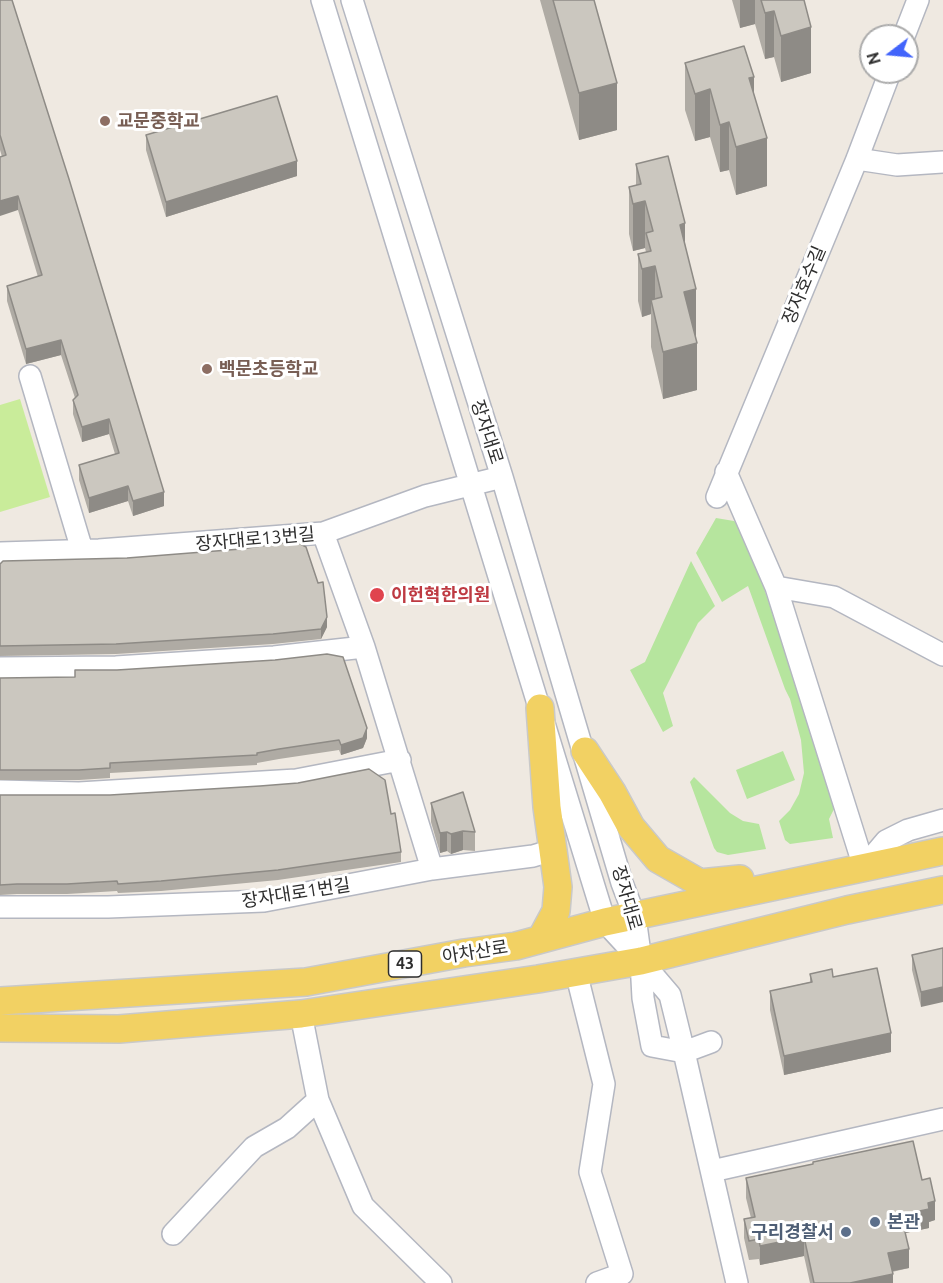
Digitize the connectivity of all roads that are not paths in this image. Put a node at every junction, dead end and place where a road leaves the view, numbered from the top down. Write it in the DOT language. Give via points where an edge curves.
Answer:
graph roads {
  1 [pos="322,0"];
  2 [pos="352,0"];
  3 [pos="918,0"];
  4 [pos="909,24"];
  5 [pos="886,84"];
  6 [pos="857,159"];
  7 [pos="943,162"];
  8 [pos="30,376"];
  9 [pos="726,472"];
  10 [pos="502,477"];
  11 [pos="472,485"];
  12 [pos="717,497"];
  13 [pos="323,534"];
  14 [pos="82,550"];
  15 [pos="0,553"];
  16 [pos="776,587"];
  17 [pos="364,647"];
  18 [pos="943,655"];
  19 [pos="0,668"];
  20 [pos="540,708"];
  21 [pos="585,751"];
  22 [pos="400,760"];
  23 [pos="0,791"];
  24 [pos="943,820"];
  25 [pos="553,850"];
  26 [pos="943,851"];
  27 [pos="864,867"];
  28 [pos="432,869"];
  29 [pos="804,881"];
  30 [pos="943,890"];
  31 [pos="0,907"];
  32 [pos="635,916"];
  33 [pos="605,922"];
  34 [pos="541,939"];
  35 [pos="641,961"];
  36 [pos="576,972"];
  37 [pos="0,1000"];
  38 [pos="301,1014"];
  39 [pos="0,1028"];
  40 [pos="711,1042"];
  41 [pos="684,1052"];
  42 [pos="318,1100"];
  43 [pos="943,1119"];
  44 [pos="712,1171"];
  45 [pos="173,1234"];
  46 [pos="441,1283"];
  47 [pos="597,1283"];
  48 [pos="737,1283"];
  1 -- 11 [label="street, 장자대로"];
  2 -- 10 [label="street, 장자대로"];
  3 -- 4 [label="street"];
  5 -- 6 [label="street, 장자호수길"];
  6 -- 7 [label="street" via="897,165"];
  6 -- 9 [label="street, 장자호수길"];
  8 -- 14 [label="street"];
  9 -- 12 [label="street, 장자호수길"];
  9 -- 16 [label="street"];
  10 -- 11 [label="street, 장자대로13번길"];
  10 -- 21 [label="street, 장자대로"];
  11 -- 13 [label="street, 장자대로13번길" via="425,496"];
  11 -- 20 [label="street, 장자대로"];
  13 -- 14 [label="street, 장자대로13번길"];
  13 -- 17 [label="street"];
  14 -- 15 [label="street, 장자대로13번길"];
  16 -- 18 [label="street" via="834,597"];
  16 -- 27 [label="street"];
  17 -- 19 [label="street" via="128,667"];
  17 -- 22 [label="street"];
  20 -- 25 [label="main road"];
  20 -- 33 [label="street, 장자대로"];
  21 -- 29 [label="main road" via="631,827 658,859 700,883 751,878"];
  21 -- 32 [label="street, 장자대로"];
  22 -- 23 [label="street" via="296,780 79,794"];
  22 -- 28 [label="street"];
  24 -- 27 [label="street" via="885,841"];
  25 -- 28 [label="street, 장자대로1번길"];
  25 -- 34 [label="main road" via="558,887 556,911"];
  26 -- 27 [label="main road, 아차산로 / 43"];
  27 -- 29 [label="main road, 아차산로 / 43"];
  28 -- 31 [label="street, 장자대로1번길" via="264,901"];
  29 -- 32 [label="main road, 아차산로 / 43"];
  30 -- 35 [label="main road, 아차산로 / 43"];
  32 -- 33 [label="main road, 아차산로 / 43"];
  32 -- 35 [label="street, 장자대로"];
  33 -- 34 [label="main road, 아차산로 / 43"];
  33 -- 35 [label="street, 장자대로"];
  34 -- 37 [label="main road, 아차산로 / 43" via="306,982"];
  35 -- 36 [label="main road, 아차산로 / 43"];
  35 -- 41 [label="street" via="670,995"];
  35 -- 41 [label="street" via="652,1046"];
  36 -- 38 [label="main road, 아차산로 / 43"];
  36 -- 47 [label="street" via="604,1084 590,1172 622,1274"];
  38 -- 39 [label="main road, 아차산로 / 43" via="119,1029"];
  38 -- 42 [label="street"];
  40 -- 41 [label="street"];
  41 -- 44 [label="street"];
  42 -- 45 [label="street" via="287,1128 254,1147"];
  42 -- 46 [label="street" via="363,1206"];
  43 -- 44 [label="street"];
  44 -- 48 [label="street"];
}
